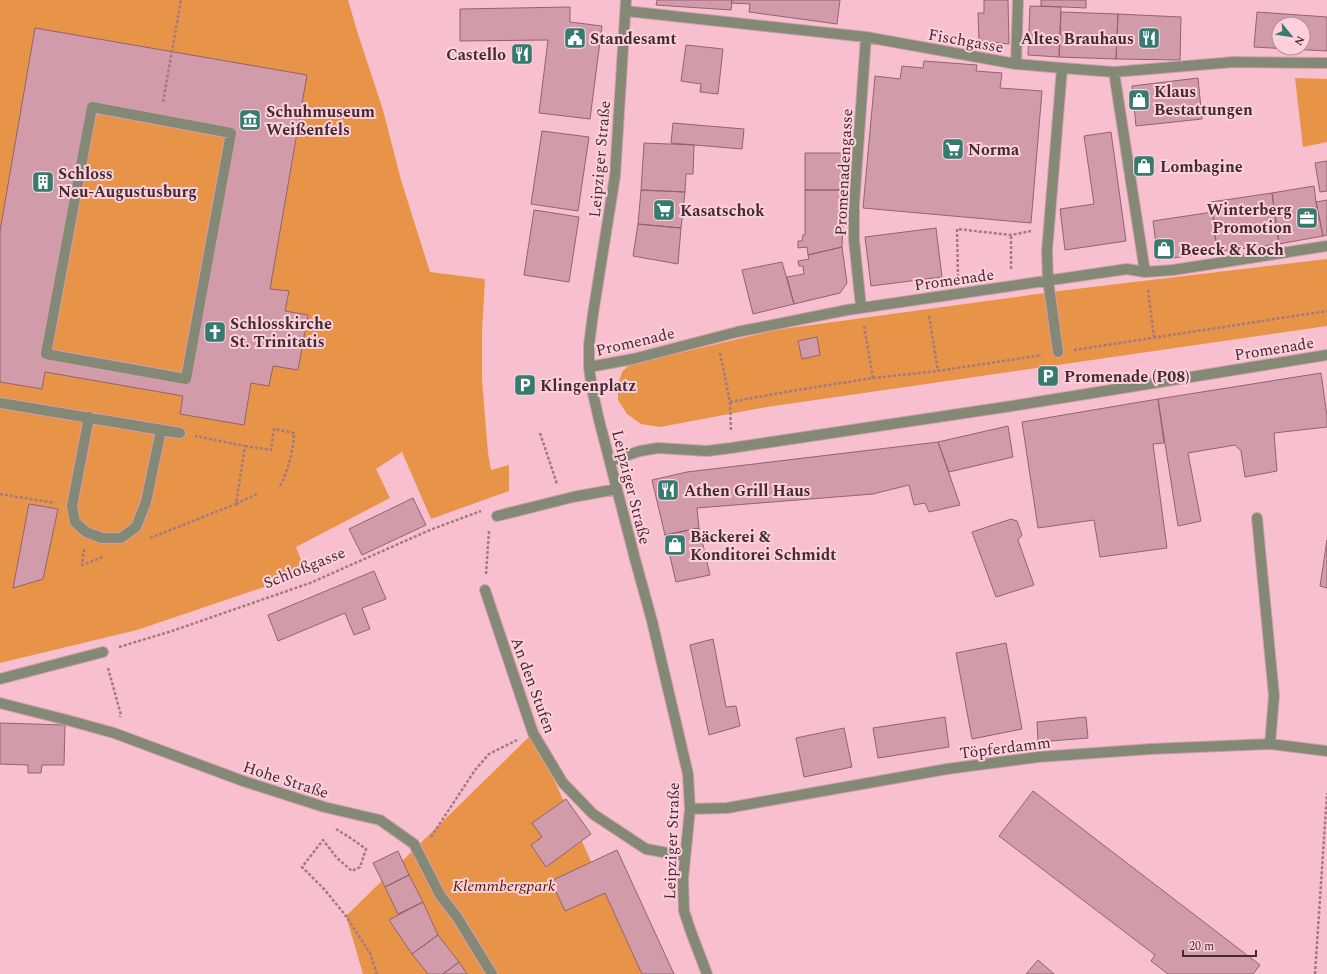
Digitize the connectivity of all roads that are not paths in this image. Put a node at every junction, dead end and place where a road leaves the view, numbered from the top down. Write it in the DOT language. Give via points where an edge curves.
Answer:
graph roads {
  1 [pos="626,0"];
  2 [pos="1018,0"];
  3 [pos="626,11"];
  4 [pos="866,38"];
  5 [pos="1327,63"];
  6 [pos="1016,64"];
  7 [pos="1062,68"];
  8 [pos="1114,72"];
  9 [pos="159,120"];
  10 [pos="1327,246"];
  11 [pos="1145,272"];
  12 [pos="1048,280"];
  13 [pos="861,308"];
  14 [pos="1058,352"];
  15 [pos="1327,355"];
  16 [pos="589,367"];
  17 [pos="0,403"];
  18 [pos="89,417"];
  19 [pos="161,430"];
  20 [pos="180,433"];
  21 [pos="610,461"];
  22 [pos="617,489"];
  23 [pos="497,516"];
  24 [pos="1257,518"];
  25 [pos="485,590"];
  26 [pos="103,652"];
  27 [pos="0,679"];
  28 [pos="0,703"];
  29 [pos="1270,744"];
  30 [pos="1327,751"];
  31 [pos="690,809"];
  32 [pos="685,856"];
  33 [pos="492,974"];
  34 [pos="707,974"];
  1 -- 3 [label="street, Leipziger Straße"];
  2 -- 6 [label="street"];
  3 -- 4 [label="street, Fischgasse"];
  3 -- 16 [label="street, Leipziger Straße" via="615,176 593,314"];
  4 -- 6 [label="street, Fischgasse"];
  4 -- 13 [label="street, Promenadengasse" via="854,205 854,240"];
  5 -- 8 [label="street, Fischgasse" via="1234,62"];
  6 -- 7 [label="street, Fischgasse"];
  7 -- 8 [label="street, Fischgasse"];
  7 -- 12 [label="street" via="1047,251"];
  8 -- 11 [label="street"];
  9 -- 9 [label="street" via="231,133 186,379 46,354 92,107"];
  10 -- 11 [label="street, Promenade"];
  11 -- 12 [label="street, Promenade" via="1127,270"];
  12 -- 13 [label="street, Promenade"];
  12 -- 14 [label="street"];
  13 -- 16 [label="street, Promenade" via="776,324 633,359"];
  15 -- 21 [label="street, Promenade" via="731,448 707,451 658,448"];
  16 -- 21 [label="street, Leipziger Straße" via="592,390"];
  17 -- 18 [label="street"];
  18 -- 19 [label="street"];
  18 -- 19 [label="street" via="72,506 75,522 86,532 102,538 121,538 136,527 146,502"];
  19 -- 20 [label="street"];
  21 -- 22 [label="street, Leipziger Straße"];
  22 -- 23 [label="street"];
  22 -- 31 [label="street, Leipziger Straße" via="683,747"];
  24 -- 29 [label="street" via="1274,696"];
  25 -- 32 [label="street, An den Stufen" via="533,733 563,783 593,814 646,848"];
  26 -- 27 [label="street"];
  28 -- 33 [label="street, Hohe Straße" via="114,733 243,781 324,807 380,820 414,844 440,895 457,917"];
  29 -- 30 [label="street, Töpferdamm"];
  29 -- 31 [label="street, Töpferdamm" via="1038,756 947,769 727,808"];
  31 -- 32 [label="street, Leipziger Straße"];
  32 -- 34 [label="street, Leipziger Straße" via="684,911"];
}
